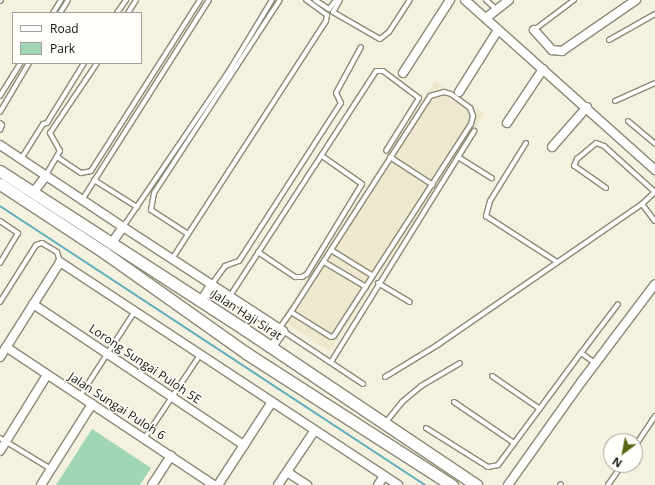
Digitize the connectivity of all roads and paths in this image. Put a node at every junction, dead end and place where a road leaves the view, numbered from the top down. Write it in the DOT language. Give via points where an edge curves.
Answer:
graph roads {
  1 [pos="61,0"];
  2 [pos="68,0"];
  3 [pos="126,0"];
  4 [pos="136,0"];
  5 [pos="200,0"];
  6 [pos="209,0"];
  7 [pos="272,0"];
  8 [pos="280,0"];
  9 [pos="306,0"];
  10 [pos="315,0"];
  11 [pos="336,0"];
  12 [pos="340,0"];
  13 [pos="410,0"];
  14 [pos="450,0"];
  15 [pos="465,0"];
  16 [pos="486,0"];
  17 [pos="509,0"];
  18 [pos="574,0"];
  19 [pos="636,0"];
  20 [pos="496,9"];
  21 [pos="54,12"];
  22 [pos="61,12"];
  23 [pos="118,12"];
  24 [pos="129,12"];
  25 [pos="655,14"];
  26 [pos="486,18"];
  27 [pos="498,30"];
  28 [pos="534,30"];
  29 [pos="609,40"];
  30 [pos="361,47"];
  31 [pos="20,64"];
  32 [pos="28,64"];
  33 [pos="83,64"];
  34 [pos="96,64"];
  35 [pos="543,70"];
  36 [pos="403,73"];
  37 [pos="655,83"];
  38 [pos="459,92"];
  39 [pos="0,96"];
  40 [pos="616,100"];
  41 [pos="587,107"];
  42 [pos="0,112"];
  43 [pos="628,121"];
  44 [pos="0,123"];
  45 [pos="507,123"];
  46 [pos="0,130"];
  47 [pos="474,131"];
  48 [pos="526,143"];
  49 [pos="655,144"];
  50 [pos="0,145"];
  51 [pos="552,147"];
  52 [pos="386,151"];
  53 [pos="322,156"];
  54 [pos="57,157"];
  55 [pos="390,157"];
  56 [pos="458,157"];
  57 [pos="20,159"];
  58 [pos="655,170"];
  59 [pos="0,171"];
  60 [pos="46,176"];
  61 [pos="492,178"];
  62 [pos="94,180"];
  63 [pos="0,184"];
  64 [pos="433,185"];
  65 [pos="606,188"];
  66 [pos="655,192"];
  67 [pos="33,193"];
  68 [pos="436,193"];
  69 [pos="441,196"];
  70 [pos="82,200"];
  71 [pos="642,204"];
  72 [pos="136,207"];
  73 [pos="0,221"];
  74 [pos="655,221"];
  75 [pos="123,227"];
  76 [pos="188,234"];
  77 [pos="111,244"];
  78 [pos="331,250"];
  79 [pos="258,252"];
  80 [pos="172,259"];
  81 [pos="60,262"];
  82 [pos="324,262"];
  83 [pos="557,262"];
  84 [pos="0,263"];
  85 [pos="373,276"];
  86 [pos="378,283"];
  87 [pos="212,284"];
  88 [pos="655,284"];
  89 [pos="366,287"];
  90 [pos="230,296"];
  91 [pos="201,301"];
  92 [pos="0,302"];
  93 [pos="410,302"];
  94 [pos="33,304"];
  95 [pos="618,304"];
  96 [pos="135,311"];
  97 [pos="291,312"];
  98 [pos="244,329"];
  99 [pos="281,330"];
  100 [pos="272,347"];
  101 [pos="2,351"];
  102 [pos="246,353"];
  103 [pos="581,353"];
  104 [pos="107,354"];
  105 [pos="201,355"];
  106 [pos="331,362"];
  107 [pos="460,363"];
  108 [pos="595,363"];
  109 [pos="47,375"];
  110 [pos="492,376"];
  111 [pos="385,377"];
  112 [pos="363,384"];
  113 [pos="80,396"];
  114 [pos="172,397"];
  115 [pos="352,401"];
  116 [pos="272,402"];
  117 [pos="454,402"];
  118 [pos="92,404"];
  119 [pos="540,409"];
  120 [pos="655,416"];
  121 [pos="344,417"];
  122 [pos="386,423"];
  123 [pos="426,428"];
  124 [pos="315,430"];
  125 [pos="643,434"];
  126 [pos="3,439"];
  127 [pos="144,439"];
  128 [pos="514,443"];
  129 [pos="244,445"];
  130 [pos="0,451"];
  131 [pos="171,456"];
  132 [pos="51,469"];
  133 [pos="287,472"];
  134 [pos="616,473"];
  135 [pos="384,476"];
  136 [pos="41,485"];
  137 [pos="152,485"];
  138 [pos="214,485"];
  139 [pos="218,485"];
  140 [pos="278,485"];
  141 [pos="307,485"];
  142 [pos="378,485"];
  143 [pos="398,485"];
  144 [pos="452,485"];
  145 [pos="476,485"];
  146 [pos="508,485"];
  147 [pos="608,485"];
  1 -- 21 [label="lane"];
  2 -- 22 [label="lane"];
  3 -- 23 [label="lane"];
  4 -- 24 [label="lane"];
  5 -- 54 [label="lane" via="91,171 81,173"];
  6 -- 62 [label="lane"];
  7 -- 72 [label="lane" via="229,71"];
  8 -- 76 [label="lane" via="154,193 151,210"];
  9 -- 76 [label="lane" via="327,15 326,21"];
  10 -- 11 [label="lane" via="329,9"];
  12 -- 13 [label="lane" via="333,12 380,39 389,32"];
  14 -- 36 [label="street"];
  15 -- 26 [label="street"];
  16 -- 20 [label="lane"];
  17 -- 20 [label="street"];
  18 -- 28 [label="lane"];
  19 -- 28 [label="street" via="562,51 552,50"];
  20 -- 26 [label="street"];
  25 -- 29 [label="lane"];
  26 -- 27 [label="street"];
  27 -- 35 [label="street"];
  27 -- 38 [label="street"];
  30 -- 87 [label="lane" via="336,92 341,103 239,261 225,266"];
  31 -- 39 [label="lane"];
  32 -- 42 [label="lane"];
  33 -- 57 [label="lane" via="47,123 43,124"];
  34 -- 54 [label="lane" via="50,133 59,146"];
  35 -- 41 [label="street"];
  35 -- 45 [label="street"];
  37 -- 40 [label="lane"];
  41 -- 51 [label="street"];
  41 -- 58 [label="street"];
  43 -- 49 [label="lane"];
  44 -- 46 [label="lane"];
  47 -- 56 [label="lane"];
  48 -- 83 [label="lane" via="490,200 486,216"];
  50 -- 57 [label="street"];
  52 -- 53 [label="lane" via="419,98 383,71 376,71"];
  53 -- 79 [label="lane"];
  53 -- 79 [label="lane" via="362,184 307,274 302,277 296,276"];
  54 -- 60 [label="lane"];
  55 -- 64 [label="lane"];
  55 -- 64 [label="lane" via="430,96 444,92 451,94 470,108 473,116 471,124"];
  55 -- 78 [label="lane"];
  56 -- 61 [label="lane"];
  56 -- 68 [label="lane"];
  57 -- 60 [label="street"];
  59 -- 67 [label="main road, Jalan Haji Sirat"];
  60 -- 67 [label="street"];
  60 -- 70 [label="street"];
  62 -- 70 [label="lane"];
  62 -- 72 [label="lane"];
  63 -- 102 [label="main road" via="105,253"];
  64 -- 85 [label="lane"];
  65 -- 66 [label="lane" via="574,166 577,159 596,143 604,146"];
  66 -- 71 [label="lane"];
  67 -- 77 [label="main road, Jalan Haji Sirat"];
  68 -- 69 [label="lane"];
  68 -- 86 [label="lane"];
  70 -- 75 [label="street"];
  71 -- 74 [label="lane"];
  71 -- 83 [label="lane"];
  72 -- 75 [label="lane"];
  73 -- 84 [label="lane" via="18,233"];
  75 -- 77 [label="street"];
  75 -- 80 [label="street"];
  76 -- 80 [label="lane"];
  77 -- 91 [label="main road, Jalan Haji Sirat"];
  78 -- 82 [label="lane"];
  78 -- 85 [label="lane"];
  79 -- 90 [label="lane"];
  80 -- 87 [label="street"];
  81 -- 92 [label="lane" via="56,252 42,244 36,245"];
  81 -- 94 [label="street"];
  81 -- 96 [label="street"];
  82 -- 89 [label="lane"];
  82 -- 97 [label="lane"];
  83 -- 111 [label="lane" via="436,346"];
  85 -- 89 [label="lane"];
  86 -- 93 [label="lane"];
  86 -- 106 [label="lane"];
  87 -- 90 [label="street"];
  87 -- 91 [label="street"];
  88 -- 108 [label="street"];
  89 -- 97 [label="lane" via="334,336 320,331"];
  90 -- 99 [label="street"];
  91 -- 98 [label="main road, Jalan Haji Sirat"];
  94 -- 101 [label="street"];
  94 -- 104 [label="street, Lorong Sungai Puloh 5E"];
  95 -- 103 [label="lane"];
  96 -- 104 [label="lane"];
  96 -- 105 [label="street"];
  97 -- 99 [label="lane"];
  98 -- 100 [label="main road, Jalan Haji Sirat"];
  98 -- 102 [label="main road" via="274,354 278,364 269,364"];
  99 -- 100 [label="street"];
  99 -- 106 [label="lane"];
  100 -- 115 [label="main road, Jalan Haji Sirat"];
  101 -- 109 [label="street, Jalan Sungai Puloh 6"];
  102 -- 121 [label="main road"];
  103 -- 108 [label="lane"];
  103 -- 119 [label="lane"];
  104 -- 113 [label="lane"];
  104 -- 114 [label="street, Lorong Sungai Puloh 5E"];
  105 -- 114 [label="lane"];
  105 -- 116 [label="street"];
  106 -- 112 [label="lane"];
  107 -- 122 [label="lane" via="421,386 402,402"];
  108 -- 146 [label="street"];
  109 -- 113 [label="street, Jalan Sungai Puloh 6"];
  109 -- 126 [label="street"];
  110 -- 119 [label="lane"];
  113 -- 118 [label="street, Jalan Sungai Puloh 6"];
  114 -- 127 [label="lane"];
  114 -- 129 [label="street, Lorong Sungai Puloh 5E"];
  115 -- 121 [label="main road" via="326,387 315,387 316,394"];
  115 -- 122 [label="main road, Jalan Haji Sirat"];
  116 -- 124 [label="street"];
  116 -- 129 [label="street"];
  117 -- 128 [label="lane"];
  118 -- 127 [label="street, Jalan Sungai Puloh 6"];
  118 -- 132 [label="street"];
  119 -- 128 [label="lane"];
  120 -- 125 [label="lane"];
  121 -- 144 [label="main road"];
  122 -- 145 [label="main road, Jalan Haji Sirat"];
  123 -- 128 [label="lane" via="488,467 498,465"];
  124 -- 133 [label="street"];
  124 -- 135 [label="street"];
  126 -- 130 [label="street"];
  126 -- 132 [label="lane"];
  127 -- 131 [label="street, Jalan Sungai Puloh 6"];
  129 -- 139 [label="street"];
  131 -- 137 [label="street"];
  131 -- 138 [label="street, Jalan Sungai Puloh 6"];
  132 -- 136 [label="street"];
  133 -- 140 [label="street"];
  133 -- 141 [label="street"];
  134 -- 147 [label="lane"];
  135 -- 142 [label="street"];
  135 -- 143 [label="street"];
}
